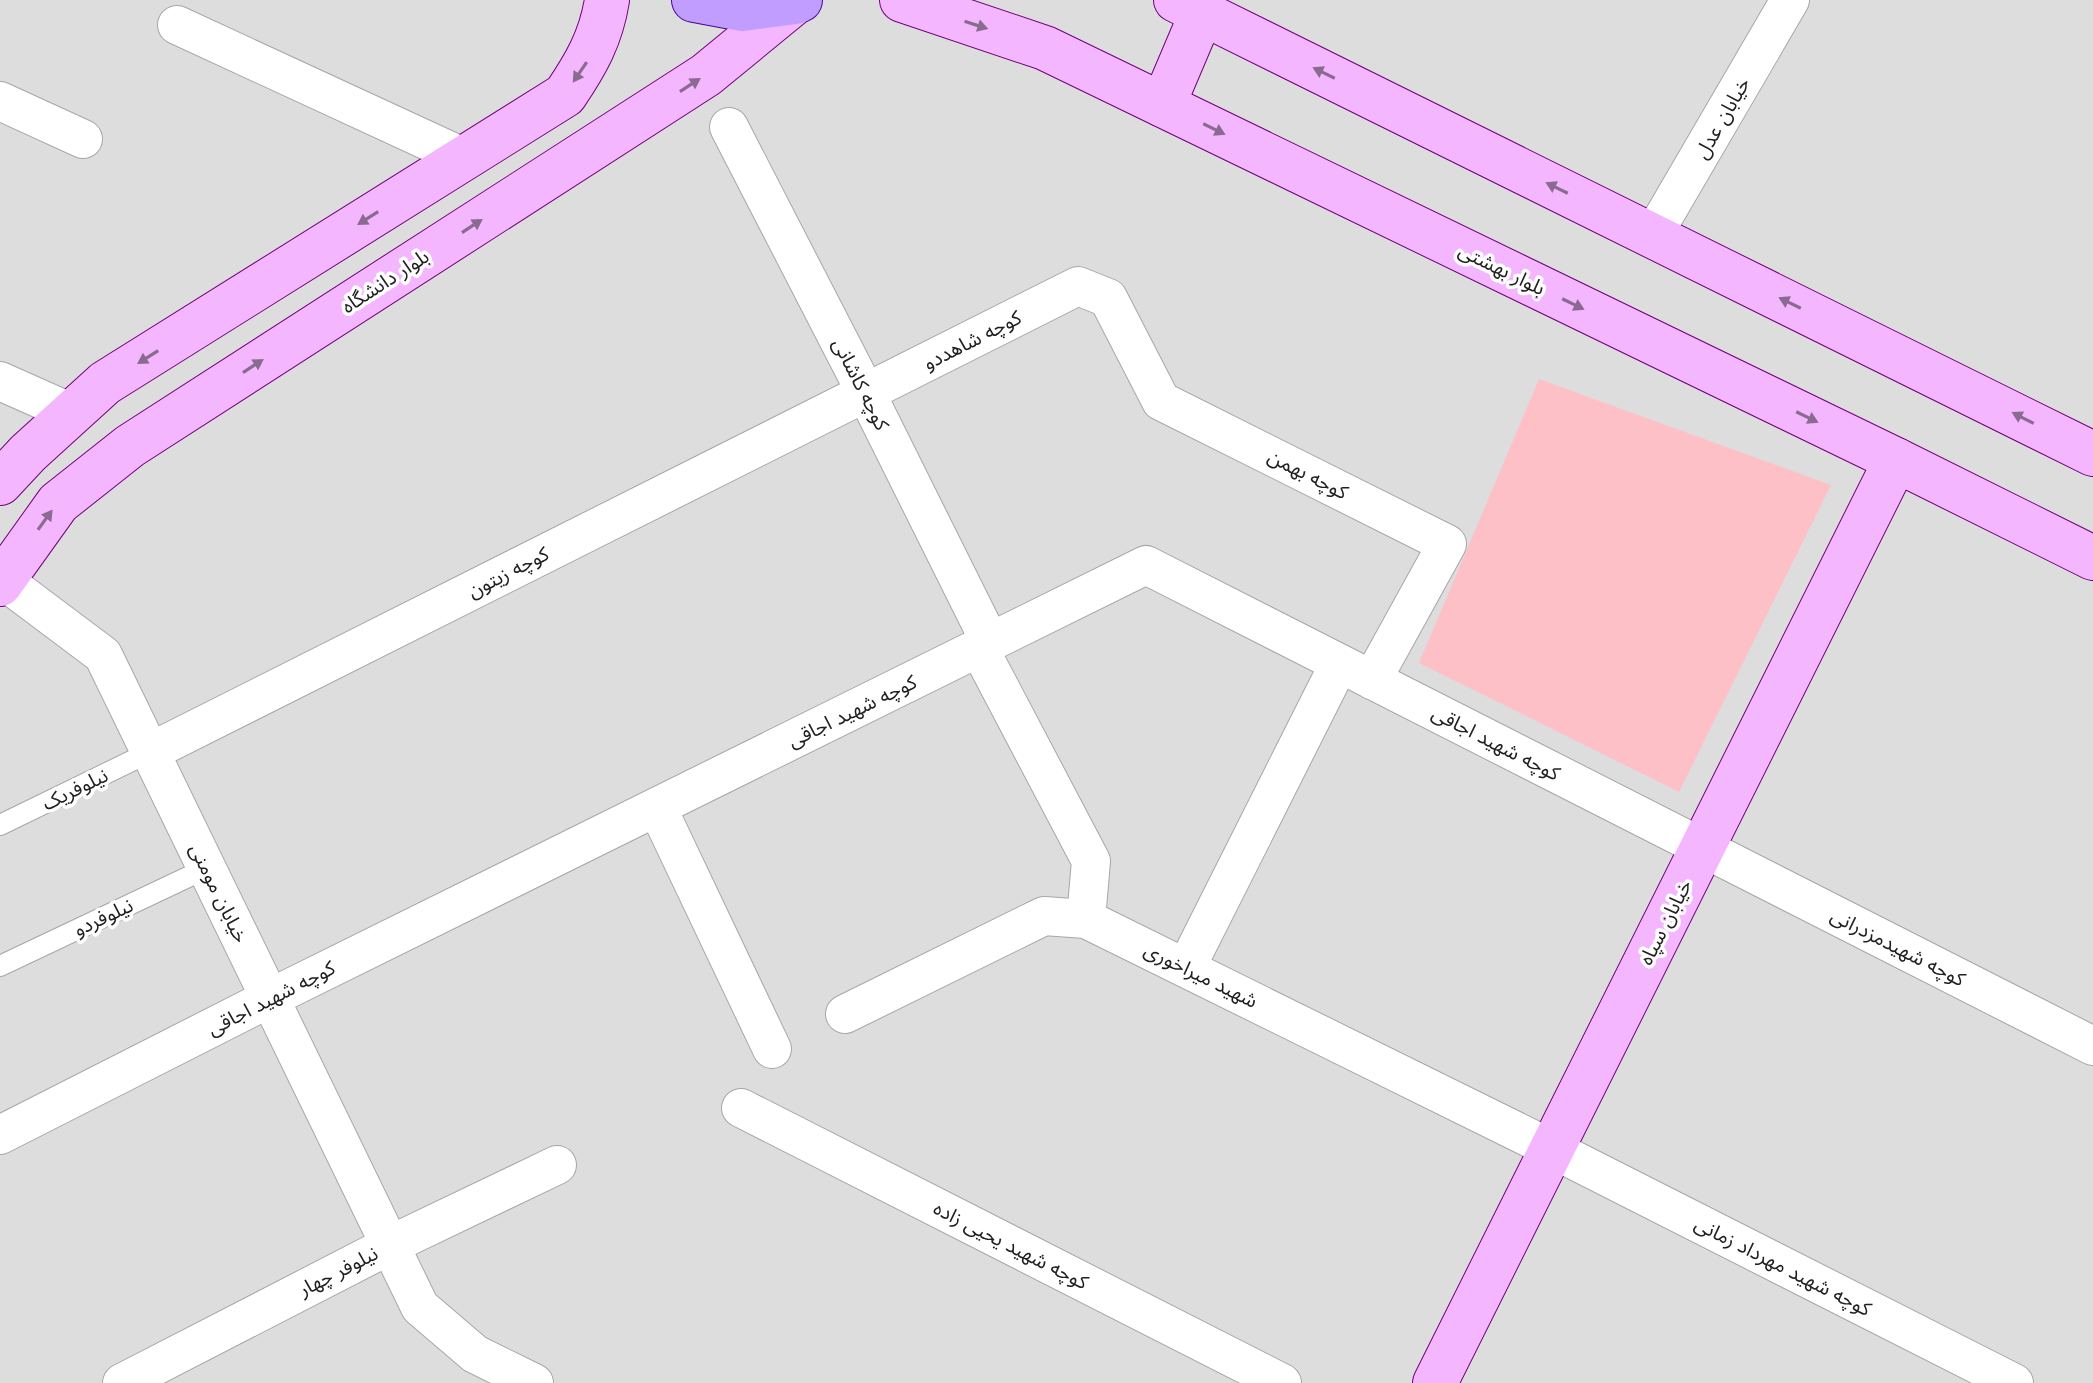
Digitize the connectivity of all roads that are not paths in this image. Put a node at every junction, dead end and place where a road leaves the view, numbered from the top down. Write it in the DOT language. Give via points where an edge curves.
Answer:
graph roads {
  1 [pos="607,0"];
  2 [pos="694,0"];
  3 [pos="902,0"];
  4 [pos="1790,0"];
  5 [pos="797,1"];
  6 [pos="1189,6"];
  7 [pos="177,25"];
  8 [pos="0,101"];
  9 [pos="1163,105"];
  10 [pos="729,127"];
  11 [pos="83,139"];
  12 [pos="465,158"];
  13 [pos="1653,235"];
  14 [pos="1078,286"];
  15 [pos="0,381"];
  16 [pos="866,393"];
  17 [pos="72,413"];
  18 [pos="2093,454"];
  19 [pos="1896,460"];
  20 [pos="0,483"];
  21 [pos="2093,558"];
  22 [pos="1,582"];
  23 [pos="985,645"];
  24 [pos="1356,672"];
  25 [pos="150,752"];
  26 [pos="657,807"];
  27 [pos="0,825"];
  28 [pos="1702,848"];
  29 [pos="207,868"];
  30 [pos="1086,919"];
  31 [pos="0,966"];
  32 [pos="1186,968"];
  33 [pos="270,998"];
  34 [pos="845,1014"];
  35 [pos="2093,1046"];
  36 [pos="772,1049"];
  37 [pos="741,1108"];
  38 [pos="0,1135"];
  39 [pos="1552,1149"];
  40 [pos="557,1165"];
  41 [pos="390,1245"];
  42 [pos="122,1383"];
  43 [pos="534,1383"];
  44 [pos="1282,1383"];
  45 [pos="1435,1383"];
  46 [pos="2014,1383"];
  1 -- 12 [label="street, one-way" via="589,59 565,95"];
  2 -- 5 [label="main road" via="742,9"];
  3 -- 9 [label="street, بلوار بهشتی, one-way" via="1045,48"];
  4 -- 13 [label="street, خیابان عدل"];
  22 -- 5 [label="street, بلوار دانشگاه, one-way" via="58,503 130,446 706,75"];
  6 -- 9 [label="street"];
  13 -- 6 [label="street, one-way"];
  7 -- 12 [label="street"];
  8 -- 11 [label="street"];
  9 -- 19 [label="street, بلوار بهشتی, one-way"];
  10 -- 16 [label="street, کوچه کاشانی"];
  12 -- 17 [label="street, one-way" via="105,383"];
  18 -- 13 [label="street, one-way"];
  14 -- 16 [label="street, کوچه شاهددو"];
  14 -- 24 [label="street, کوچه بهمن" via="1108,298 1161,401 1447,544"];
  15 -- 17 [label="street"];
  16 -- 23 [label="street, کوچه کاشانی"];
  16 -- 25 [label="street, کوچه زیتون"];
  17 -- 20 [label="street"];
  19 -- 21 [label="street, بلوار بهشتی"];
  19 -- 28 [label="street, خیابان سپاه"];
  22 -- 25 [label="street, خیابان مومنی" via="103,655"];
  23 -- 24 [label="street, کوچه شهید اجاقی" via="1146,565"];
  23 -- 26 [label="street, کوچه شهید اجاقی"];
  23 -- 30 [label="street, کوچه کاشانی" via="1091,861"];
  24 -- 28 [label="street, کوچه شهید اجاقی"];
  24 -- 32 [label="street"];
  25 -- 27 [label="lane, نیلوفریک"];
  25 -- 29 [label="street, خیابان مومنی"];
  26 -- 33 [label="street, کوچه شهید اجاقی"];
  26 -- 36 [label="street"];
  28 -- 35 [label="street, کوچه شهیدمزدرانی"];
  28 -- 39 [label="street, خیابان سپاه"];
  29 -- 31 [label="lane, نیلوفردو"];
  29 -- 33 [label="street, خیابان مومنی"];
  30 -- 32 [label="street, شهید میراخوری"];
  30 -- 34 [label="street, شهید میراخوری" via="1044,916"];
  32 -- 39 [label="street, شهید میراخوری"];
  33 -- 38 [label="street, کوچه شهید اجاقی"];
  33 -- 41 [label="street, خیابان مومنی"];
  37 -- 44 [label="street, کوچه شهید یحیی زاده"];
  39 -- 45 [label="street, خیابان سپاه"];
  39 -- 46 [label="street, کوچه شهید مهرداد زمانی"];
  40 -- 41 [label="street, نیلوفر چهار"];
  41 -- 42 [label="street, نیلوفر چهار"];
  41 -- 43 [label="street, خیابان مومنی" via="420,1307 475,1354"];
}
